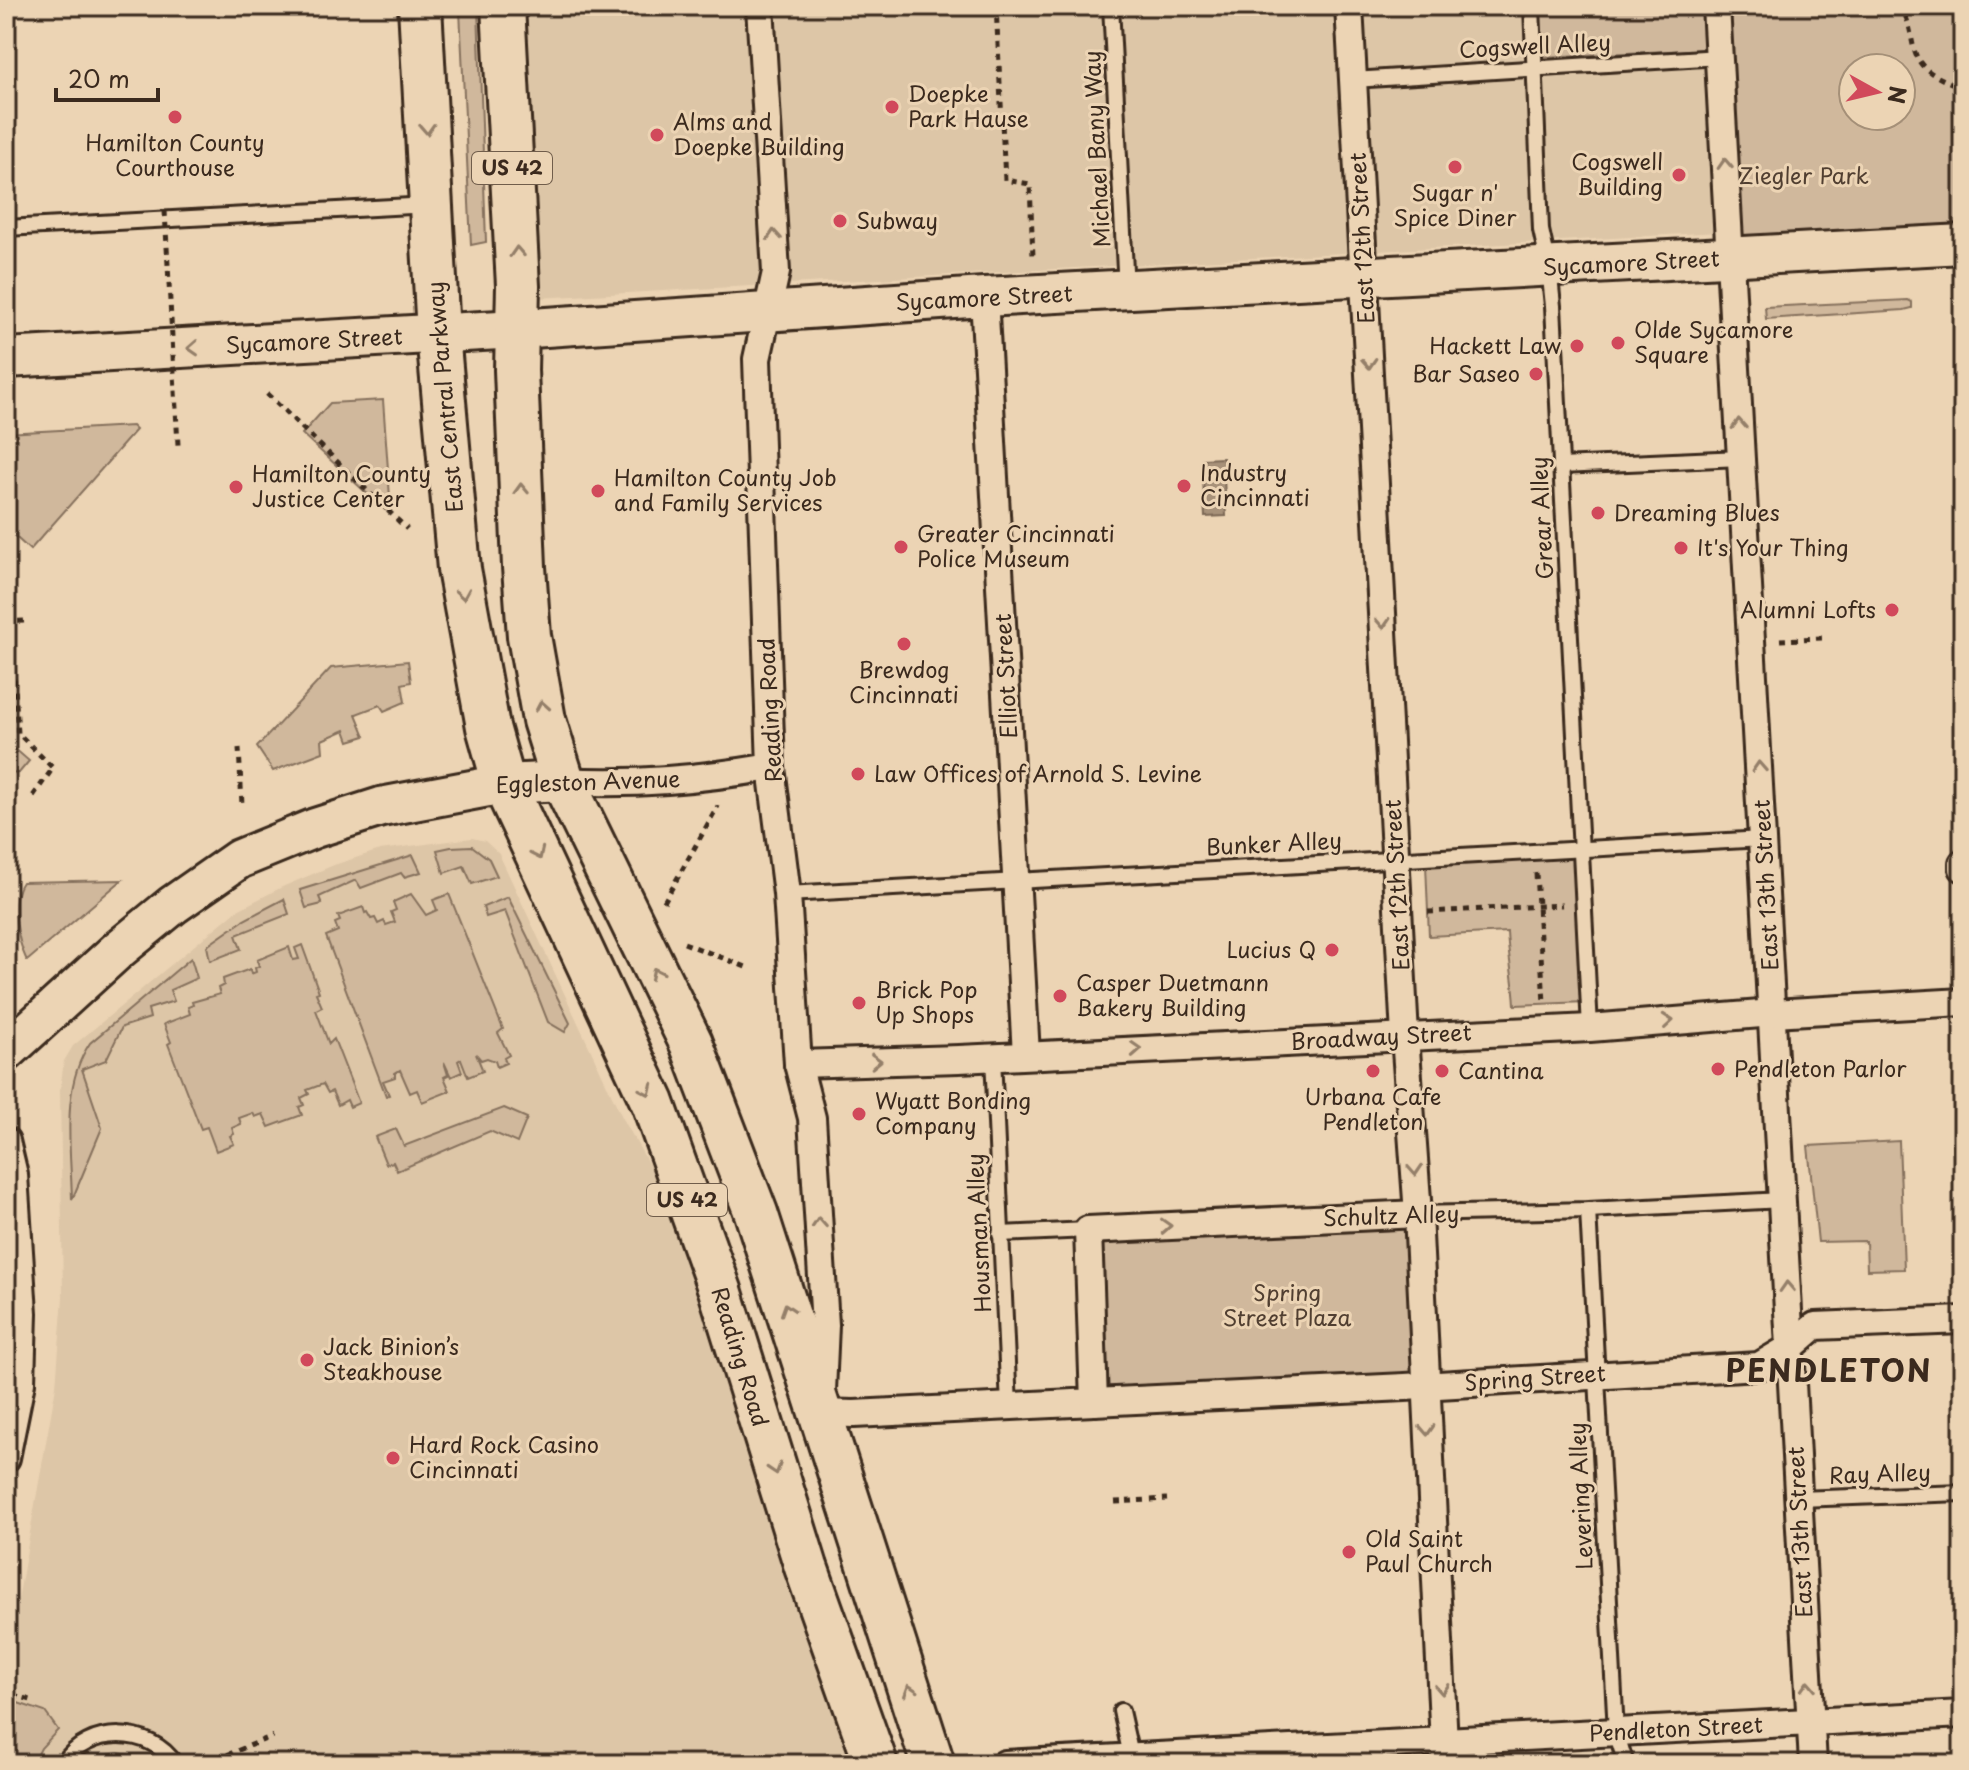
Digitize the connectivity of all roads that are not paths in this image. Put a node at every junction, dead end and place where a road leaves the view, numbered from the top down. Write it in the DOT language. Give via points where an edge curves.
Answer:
graph roads {
  1 [pos="420,6"];
  2 [pos="503,6"];
  3 [pos="760,6"];
  4 [pos="1111,6"];
  5 [pos="1349,6"];
  6 [pos="1532,6"];
  7 [pos="1716,6"];
  8 [pos="1720,57"];
  9 [pos="1534,67"];
  10 [pos="1353,80"];
  11 [pos="431,205"];
  12 [pos="6,228"];
  13 [pos="1963,244"];
  14 [pos="1730,258"];
  15 [pos="1549,267"];
  16 [pos="1364,277"];
  17 [pos="1126,289"];
  18 [pos="984,297"];
  19 [pos="767,312"];
  20 [pos="517,329"];
  21 [pos="438,334"];
  22 [pos="6,358"];
  23 [pos="1741,458"];
  24 [pos="1560,466"];
  25 [pos="771,767"];
  26 [pos="563,781"];
  27 [pos="504,784"];
  28 [pos="1763,839"];
  29 [pos="1583,849"];
  30 [pos="1397,859"];
  31 [pos="1017,880"];
  32 [pos="787,894"];
  33 [pos="1963,1002"];
  34 [pos="1773,1013"];
  35 [pos="1590,1028"];
  36 [pos="1405,1036"];
  37 [pos="6,1052"];
  38 [pos="1026,1055"];
  39 [pos="993,1057"];
  40 [pos="798,1064"];
  41 [pos="6,1141"];
  42 [pos="1783,1200"];
  43 [pos="1588,1210"];
  44 [pos="1418,1214"];
  45 [pos="1088,1230"];
  46 [pos="1000,1234"];
  47 [pos="1963,1320"];
  48 [pos="1791,1347"];
  49 [pos="1597,1374"];
  50 [pos="1425,1386"];
  51 [pos="1094,1402"];
  52 [pos="1009,1406"];
  53 [pos="821,1413"];
  54 [pos="6,1458"];
  55 [pos="1963,1493"];
  56 [pos="1798,1499"];
  57 [pos="1121,1711"];
  58 [pos="1963,1714"];
  59 [pos="1811,1721"];
  60 [pos="1616,1732"];
  61 [pos="1445,1752"];
  62 [pos="1132,1761"];
  63 [pos="63,1764"];
  64 [pos="175,1764"];
  65 [pos="876,1764"];
  66 [pos="933,1764"];
  67 [pos="1005,1764"];
  68 [pos="1626,1764"];
  69 [pos="1813,1764"];
  1 -- 11 [label="main road, East Central Parkway / US 42, one-way"];
  20 -- 2 [label="main road, US 42, one-way"];
  19 -- 3 [label="street, Reading Road, one-way" via="776,272"];
  4 -- 17 [label="lane, Michael Bany Way"];
  5 -- 10 [label="street, East 12th Street"];
  6 -- 9 [label="lane, Grear Alley"];
  7 -- 8 [label="street, East 13th Street"];
  8 -- 9 [label="lane, Cogswell Alley"];
  14 -- 8 [label="street, East 13th Street, one-way"];
  9 -- 10 [label="lane, Cogswell Alley"];
  9 -- 15 [label="lane, Grear Alley" via="1541,230"];
  10 -- 16 [label="street, East 12th Street"];
  11 -- 12 [label="lane"];
  11 -- 21 [label="main road, East Central Parkway / US 42"];
  13 -- 14 [label="main road, Sycamore Street"];
  14 -- 15 [label="main road, Sycamore Street"];
  23 -- 14 [label="street, East 13th Street, one-way"];
  15 -- 16 [label="main road, Sycamore Street"];
  15 -- 24 [label="lane, Grear Alley"];
  16 -- 17 [label="main road, Sycamore Street"];
  16 -- 30 [label="street, East 12th Street, one-way"];
  17 -- 18 [label="main road, Sycamore Street"];
  18 -- 19 [label="main road, Sycamore Street"];
  18 -- 31 [label="street, Elliot Street"];
  19 -- 20 [label="main road, Sycamore Street"];
  19 -- 25 [label="street, Reading Road" via="757,359"];
  20 -- 21 [label="main road, Sycamore Street"];
  26 -- 20 [label="main road, US 42, one-way" via="544,720 529,636"];
  21 -- 22 [label="main road, Sycamore Street, one-way"];
  21 -- 27 [label="main road, East Central Parkway / US 42, one-way" via="459,569"];
  23 -- 24 [label="lane"];
  28 -- 23 [label="street, East 13th Street, one-way"];
  24 -- 29 [label="lane, Grear Alley"];
  25 -- 26 [label="street, Eggleston Avenue" via="624,784"];
  25 -- 32 [label="street, Reading Road"];
  26 -- 27 [label="main road, Eggleston Avenue"];
  53 -- 26 [label="main road, Reading Road / US 42, one-way" via="756,1213 691,1043"];
  27 -- 37 [label="main road, Eggleston Avenue" via="381,807 239,859 129,941"];
  27 -- 65 [label="main road, Reading Road / US 42, one-way" via="653,1103"];
  28 -- 29 [label="lane, Bunker Alley"];
  28 -- 34 [label="street, East 13th Street"];
  29 -- 30 [label="lane, Bunker Alley"];
  29 -- 35 [label="lane, Grear Alley"];
  30 -- 31 [label="lane, Bunker Alley"];
  30 -- 36 [label="street, East 12th Street"];
  31 -- 32 [label="lane, Bunker Alley"];
  31 -- 38 [label="street, Elliot Street"];
  32 -- 40 [label="street, Reading Road"];
  33 -- 34 [label="street, Broadway Street"];
  35 -- 34 [label="street, Broadway Street, one-way"];
  34 -- 42 [label="street, East 13th Street"];
  35 -- 36 [label="street, Broadway Street"];
  38 -- 36 [label="street, Broadway Street, one-way"];
  36 -- 44 [label="street, East 12th Street, one-way"];
  38 -- 39 [label="street, Broadway Street"];
  40 -- 39 [label="street, Broadway Street, one-way"];
  39 -- 46 [label="lane, Housman Alley"];
  53 -- 40 [label="street, Reading Road, one-way" via="825,1325 812,1118"];
  41 -- 54 [label="street" via="17,1199 23,1313 21,1383"];
  42 -- 43 [label="lane, Schultz Alley"];
  48 -- 42 [label="street, East 13th Street, one-way"];
  43 -- 44 [label="lane, Schultz Alley"];
  43 -- 49 [label="lane, Levering Alley"];
  45 -- 44 [label="street, Schultz Alley, one-way"];
  44 -- 50 [label="street, East 12th Street"];
  45 -- 46 [label="lane, Schultz Alley"];
  45 -- 51 [label="street"];
  46 -- 52 [label="lane, Housman Alley"];
  47 -- 48 [label="street, Spring Street" via="1815,1326"];
  48 -- 49 [label="street, Spring Street" via="1759,1366"];
  48 -- 56 [label="street, East 13th Street"];
  49 -- 50 [label="street, Spring Street"];
  49 -- 60 [label="lane, Levering Alley"];
  50 -- 51 [label="street, Spring Street"];
  50 -- 61 [label="street, East 12th Street, one-way"];
  51 -- 52 [label="street, Spring Street"];
  52 -- 53 [label="street, Spring Street"];
  66 -- 53 [label="main road, Reading Road / US 42, one-way"];
  55 -- 56 [label="lane, Ray Alley"];
  59 -- 56 [label="street, East 13th Street, one-way"];
  57 -- 62 [label="lane"];
  58 -- 59 [label="street, Pendleton Street"];
  59 -- 60 [label="street, Pendleton Street"];
  59 -- 69 [label="street, East 13th Street"];
  60 -- 61 [label="street, Pendleton Street"];
  60 -- 68 [label="lane, Levering Alley"];
  61 -- 62 [label="street, Pendleton Street"];
  62 -- 67 [label="street, Pendleton Street"];
  63 -- 64 [label="lane" via="85,1743 107,1735 131,1735 153,1743"];
}
